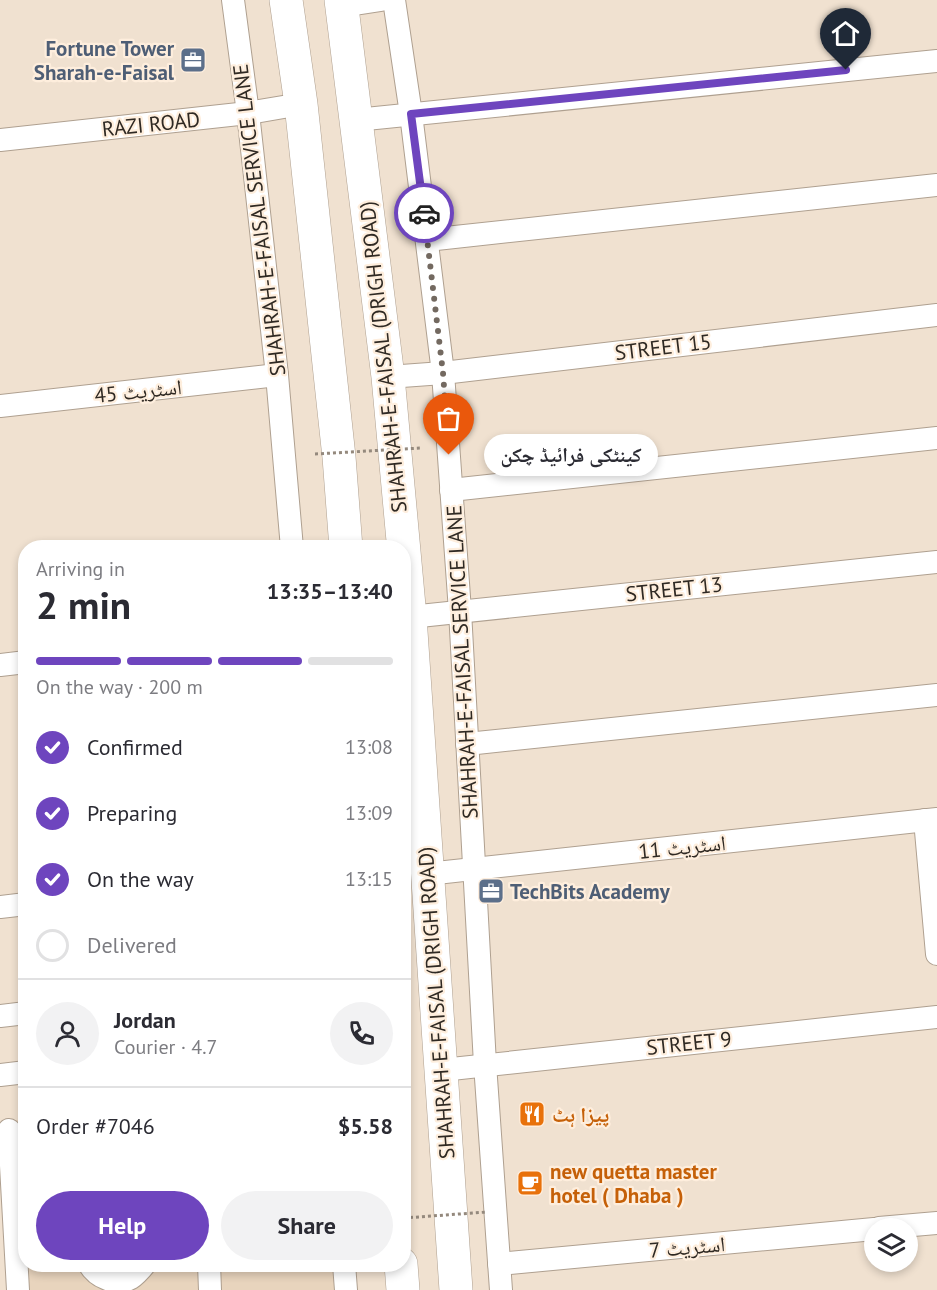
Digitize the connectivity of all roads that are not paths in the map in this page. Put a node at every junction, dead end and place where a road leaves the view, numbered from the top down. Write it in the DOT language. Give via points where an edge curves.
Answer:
graph roads {
  1 [pos="233,0"];
  2 [pos="286,0"];
  3 [pos="381,0"];
  4 [pos="394,0"];
  5 [pos="342,3"];
  6 [pos="937,62"];
  7 [pos="301,104"];
  8 [pos="248,113"];
  9 [pos="411,114"];
  10 [pos="356,120"];
  11 [pos="0,141"];
  12 [pos="937,185"];
  13 [pos="427,240"];
  14 [pos="937,315"];
  15 [pos="443,373"];
  16 [pos="277,375"];
  17 [pos="388,377"];
  18 [pos="0,406"];
  19 [pos="937,438"];
  20 [pos="452,490"];
  21 [pos="291,540"];
  22 [pos="345,540"];
  23 [pos="403,540"];
  24 [pos="937,562"];
  25 [pos="460,611"];
  26 [pos="411,617"];
  27 [pos="411,632"];
  28 [pos="18,663"];
  29 [pos="0,665"];
  30 [pos="937,695"];
  31 [pos="467,744"];
  32 [pos="931,820"];
  33 [pos="474,869"];
  34 [pos="427,874"];
  35 [pos="18,905"];
  36 [pos="0,908"];
  37 [pos="937,954"];
  38 [pos="18,1014"];
  39 [pos="0,1016"];
  40 [pos="937,1017"];
  41 [pos="484,1064"];
  42 [pos="442,1070"];
  43 [pos="18,1073"];
  44 [pos="0,1075"];
  45 [pos="11,1129"];
  46 [pos="937,1223"];
  47 [pos="918,1225"];
  48 [pos="864,1230"];
  49 [pos="14,1258"];
  50 [pos="499,1264"];
  51 [pos="95,1272"];
  52 [pos="137,1272"];
  53 [pos="209,1272"];
  54 [pos="345,1272"];
  55 [pos="402,1272"];
  56 [pos="119,1286"];
  57 [pos="18,1290"];
  58 [pos="210,1290"];
  59 [pos="346,1290"];
  60 [pos="403,1290"];
  61 [pos="456,1290"];
  62 [pos="501,1290"];
  1 -- 8 [label="street, SHAHRAH-E-FAISAL SERVICE LANE"];
  2 -- 7 [label="highway"];
  3 -- 5 [label="street"];
  4 -- 9 [label="street, SHAHRAH-E-FAISAL SERVICE LANE"];
  5 -- 10 [label="highway, SHAHRAH-E-FAISAL (DRIGH ROAD)"];
  6 -- 9 [label="street"];
  7 -- 8 [label="street, RAZI ROAD"];
  7 -- 22 [label="highway"];
  8 -- 11 [label="street, RAZI ROAD"];
  8 -- 16 [label="street, SHAHRAH-E-FAISAL SERVICE LANE"];
  9 -- 10 [label="street"];
  9 -- 13 [label="street, SHAHRAH-E-FAISAL SERVICE LANE"];
  10 -- 17 [label="highway, SHAHRAH-E-FAISAL (DRIGH ROAD)"];
  12 -- 13 [label="street"];
  13 -- 15 [label="street, SHAHRAH-E-FAISAL SERVICE LANE"];
  14 -- 15 [label="street, STREET 15"];
  15 -- 17 [label="street, STREET 15"];
  15 -- 20 [label="street, SHAHRAH-E-FAISAL SERVICE LANE"];
  16 -- 18 [label="street, اسٹریٹ 45"];
  16 -- 21 [label="street, SHAHRAH-E-FAISAL SERVICE LANE"];
  17 -- 23 [label="highway, SHAHRAH-E-FAISAL (DRIGH ROAD)"];
  19 -- 20 [label="street"];
  20 -- 25 [label="street, SHAHRAH-E-FAISAL SERVICE LANE"];
  24 -- 25 [label="street, STREET 13"];
  25 -- 26 [label="street, STREET 13"];
  25 -- 31 [label="street, SHAHRAH-E-FAISAL SERVICE LANE"];
  27 -- 34 [label="highway, SHAHRAH-E-FAISAL (DRIGH ROAD)"];
  28 -- 29 [label="street"];
  30 -- 31 [label="street"];
  31 -- 33 [label="street, SHAHRAH-E-FAISAL SERVICE LANE"];
  32 -- 33 [label="street, اسٹریٹ 11"];
  32 -- 37 [label="street"];
  33 -- 34 [label="street, اسٹریٹ 11"];
  33 -- 41 [label="street, SHAHRAH-E-FAISAL SERVICE LANE"];
  34 -- 42 [label="highway, SHAHRAH-E-FAISAL (DRIGH ROAD)"];
  35 -- 36 [label="street"];
  38 -- 39 [label="street"];
  40 -- 41 [label="street, STREET 9"];
  41 -- 42 [label="street, STREET 9"];
  41 -- 50 [label="street, SHAHRAH-E-FAISAL SERVICE LANE"];
  42 -- 61 [label="highway, SHAHRAH-E-FAISAL (DRIGH ROAD)"];
  43 -- 44 [label="street"];
  45 -- 49 [label="street"];
  46 -- 47 [label="street"];
  48 -- 50 [label="street, اسٹریٹ 7"];
  49 -- 57 [label="street"];
  50 -- 62 [label="street, SHAHRAH-E-FAISAL SERVICE LANE"];
  51 -- 56 [label="street"];
  52 -- 56 [label="street"];
  53 -- 58 [label="street"];
  54 -- 59 [label="street"];
  55 -- 60 [label="highway"];
}
